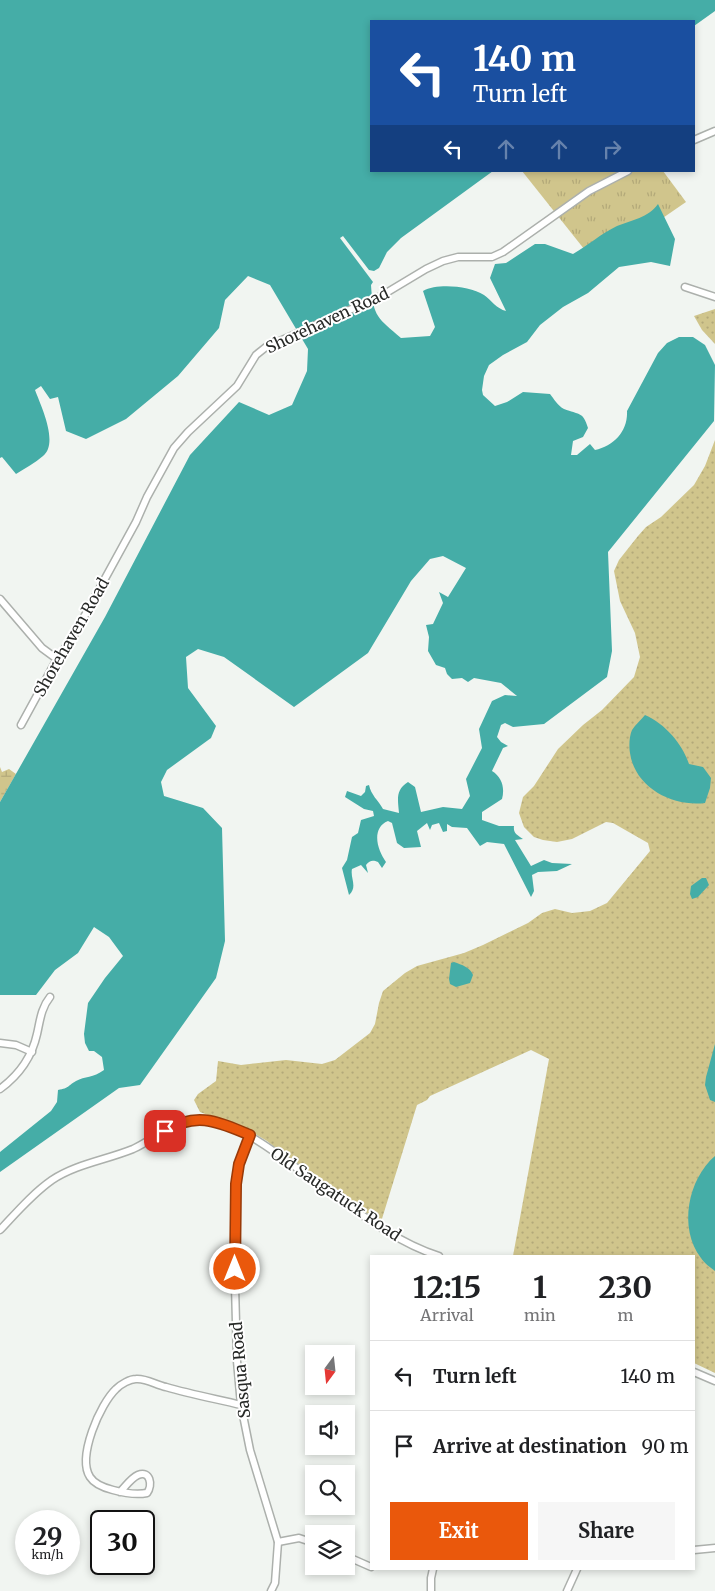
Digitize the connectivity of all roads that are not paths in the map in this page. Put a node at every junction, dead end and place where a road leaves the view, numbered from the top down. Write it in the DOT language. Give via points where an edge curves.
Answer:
graph roads {
  1 [pos="715,131"];
  2 [pos="695,140"];
  3 [pos="626,172"];
  4 [pos="685,287"];
  5 [pos="715,297"];
  6 [pos="0,599"];
  7 [pos="57,659"];
  8 [pos="21,725"];
  9 [pos="50,997"];
  10 [pos="0,1043"];
  11 [pos="32,1052"];
  12 [pos="0,1088"];
  13 [pos="250,1135"];
  14 [pos="0,1230"];
  15 [pos="435,1255"];
  16 [pos="695,1372"];
  17 [pos="715,1381"];
  18 [pos="240,1405"];
  19 [pos="120,1492"];
  20 [pos="305,1540"];
  21 [pos="278,1542"];
  22 [pos="715,1548"];
  23 [pos="695,1550"];
  24 [pos="355,1560"];
  25 [pos="370,1566"];
  26 [pos="433,1570"];
  27 [pos="577,1570"];
  28 [pos="271,1591"];
  29 [pos="431,1591"];
  30 [pos="567,1591"];
  1 -- 2 [label="street"];
  3 -- 7 [label="street, Shorehaven Road" via="589,191 503,252 492,257 447,260 381,296 258,352 237,386 174,448 78,630"];
  4 -- 5 [label="street"];
  6 -- 7 [label="street" via="42,648"];
  7 -- 8 [label="street, Shorehaven Road"];
  9 -- 11 [label="street" via="43,1005"];
  10 -- 11 [label="street"];
  11 -- 12 [label="street" via="20,1072"];
  13 -- 14 [label="street, Old Saugatuck Road" via="214,1121 183,1121 132,1149 70,1170 52,1180"];
  13 -- 15 [label="street, Old Saugatuck Road" via="380,1226 410,1245"];
  13 -- 18 [label="street, Sasqua Road" via="239,1164 235,1204"];
  16 -- 17 [label="street"];
  18 -- 19 [label="street" via="144,1380 136,1379 116,1389 93,1428 86,1463 90,1477 98,1485"];
  18 -- 21 [label="street, Sasqua Road"];
  19 -- 19 [label="street" via="147,1493 151,1482 143,1474 137,1475"];
  20 -- 21 [label="street"];
  21 -- 28 [label="street, Sasqua Road" via="275,1583"];
  22 -- 23 [label="street"];
  24 -- 25 [label="street"];
  26 -- 29 [label="street"];
  27 -- 30 [label="street"];
}
